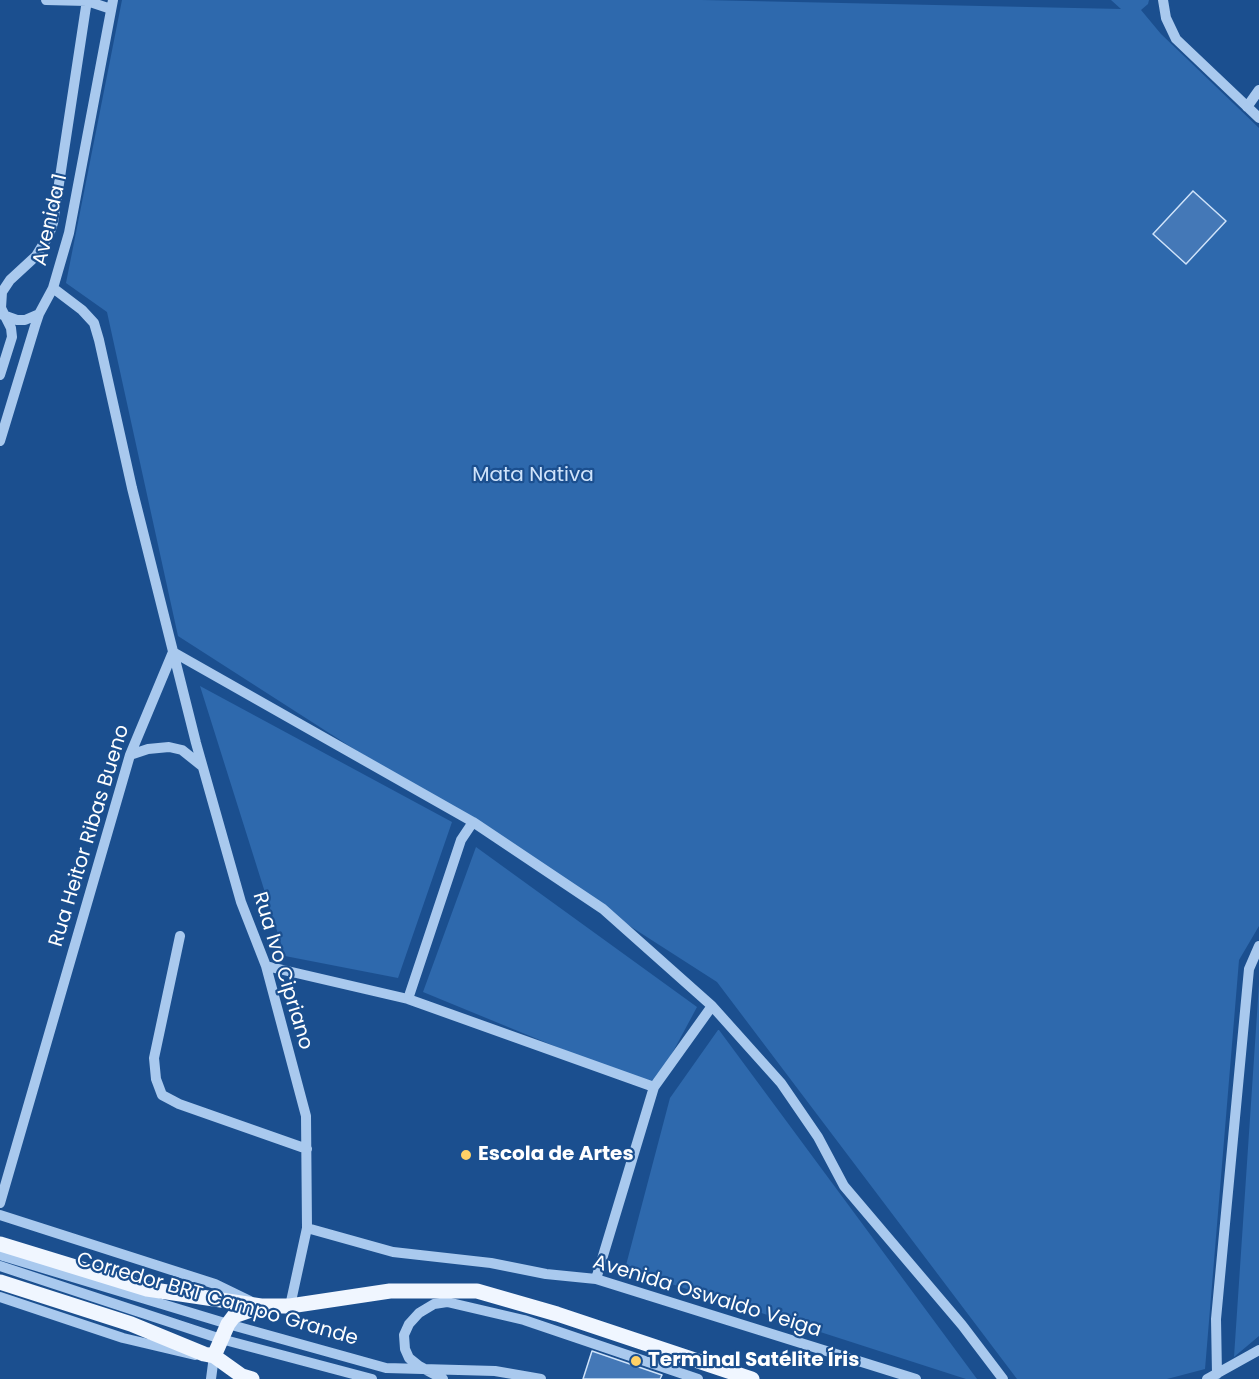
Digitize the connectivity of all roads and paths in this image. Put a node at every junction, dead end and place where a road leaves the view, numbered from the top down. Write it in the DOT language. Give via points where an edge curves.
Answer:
graph roads {
  1 [pos="46,0"];
  2 [pos="87,1"];
  3 [pos="1163,3"];
  4 [pos="112,5"];
  5 [pos="1259,90"];
  6 [pos="1247,107"];
  7 [pos="1259,118"];
  8 [pos="53,288"];
  9 [pos="0,301"];
  10 [pos="39,314"];
  11 [pos="3,315"];
  12 [pos="0,375"];
  13 [pos="0,441"];
  14 [pos="173,651"];
  15 [pos="130,754"];
  16 [pos="204,769"];
  17 [pos="473,822"];
  18 [pos="180,936"];
  19 [pos="1259,946"];
  20 [pos="266,966"];
  21 [pos="1254,970"];
  22 [pos="408,999"];
  23 [pos="712,1006"];
  24 [pos="654,1087"];
  25 [pos="307,1149"];
  26 [pos="0,1203"];
  27 [pos="0,1215"];
  28 [pos="307,1228"];
  29 [pos="0,1244"];
  30 [pos="0,1255"];
  31 [pos="0,1266"];
  32 [pos="596,1279"];
  33 [pos="0,1282"];
  34 [pos="0,1298"];
  35 [pos="261,1306"];
  36 [pos="290,1306"];
  37 [pos="228,1324"];
  38 [pos="221,1339"];
  39 [pos="1259,1350"];
  40 [pos="209,1355"];
  41 [pos="426,1370"];
  42 [pos="1212,1377"];
  43 [pos="245,1378"];
  44 [pos="211,1379"];
  45 [pos="372,1379"];
  46 [pos="443,1379"];
  47 [pos="542,1379"];
  48 [pos="698,1379"];
  49 [pos="752,1379"];
  50 [pos="916,1379"];
  51 [pos="1002,1379"];
  1 -- 2 [label="street"];
  2 -- 4 [label="street"];
  2 -- 9 [label="street, Avenida 1" via="53,223 36,256 10,279"];
  3 -- 6 [label="street" via="1176,39"];
  4 -- 8 [label="street, Avenida 1" via="69,232"];
  5 -- 6 [label="street"];
  6 -- 7 [label="street"];
  8 -- 10 [label="street, Avenida 1"];
  8 -- 14 [label="street" via="82,310 97,332"];
  9 -- 11 [label="street, Avenida 1"];
  10 -- 11 [label="street" via="25,320"];
  10 -- 13 [label="street, Avenida 1"];
  11 -- 12 [label="street, Avenida 1" via="12,337"];
  14 -- 15 [label="street, Rua Heitor Ribas Bueno"];
  14 -- 16 [label="street, Rua Ivo Cipriano"];
  14 -- 17 [label="street"];
  15 -- 16 [label="street" via="169,747 182,750"];
  15 -- 26 [label="street, Rua Heitor Ribas Bueno"];
  16 -- 20 [label="street, Rua Ivo Cipriano" via="241,902"];
  17 -- 22 [label="street" via="461,840"];
  17 -- 23 [label="street" via="603,909"];
  18 -- 25 [label="street" via="154,1058 162,1095"];
  19 -- 21 [label="street"];
  20 -- 22 [label="street"];
  20 -- 25 [label="street, Rua Ivo Cipriano" via="306,1116"];
  21 -- 42 [label="street"];
  22 -- 24 [label="street"];
  23 -- 24 [label="street"];
  23 -- 51 [label="street" via="781,1083 818,1137 844,1186"];
  24 -- 32 [label="street"];
  25 -- 28 [label="street, Rua Ivo Cipriano"];
  27 -- 35 [label="street" via="215,1284"];
  28 -- 32 [label="street, Avenida Oswaldo Veiga" via="393,1252"];
  28 -- 36 [label="street, Rua Ivo Cipriano"];
  29 -- 35 [label="main road" via="147,1289"];
  30 -- 37 [label="street, Corredor BRT Campo Grande"];
  31 -- 38 [label="street, Corredor BRT Campo Grande"];
  32 -- 50 [label="street, Avenida Oswaldo Veiga"];
  33 -- 40 [label="main road" via="131,1323"];
  34 -- 40 [label="street" via="123,1338 190,1355"];
  35 -- 36 [label="main road"];
  35 -- 37 [label="main road" via="234,1316"];
  36 -- 49 [label="main road" via="390,1292 477,1291"];
  37 -- 38 [label="main road"];
  37 -- 41 [label="street, Corredor BRT Campo Grande" via="386,1368"];
  38 -- 40 [label="main road"];
  38 -- 45 [label="street, Corredor BRT Campo Grande"];
  39 -- 42 [label="street"];
  40 -- 43 [label="main road"];
  40 -- 44 [label="street"];
  41 -- 46 [label="street, Corredor BRT Campo Grande"];
  41 -- 47 [label="street, Corredor BRT Campo Grande" via="495,1371"];
  41 -- 48 [label="street, Corredor BRT Campo Grande" via="409,1358 404,1335 419,1313 447,1302 524,1320"];
}
